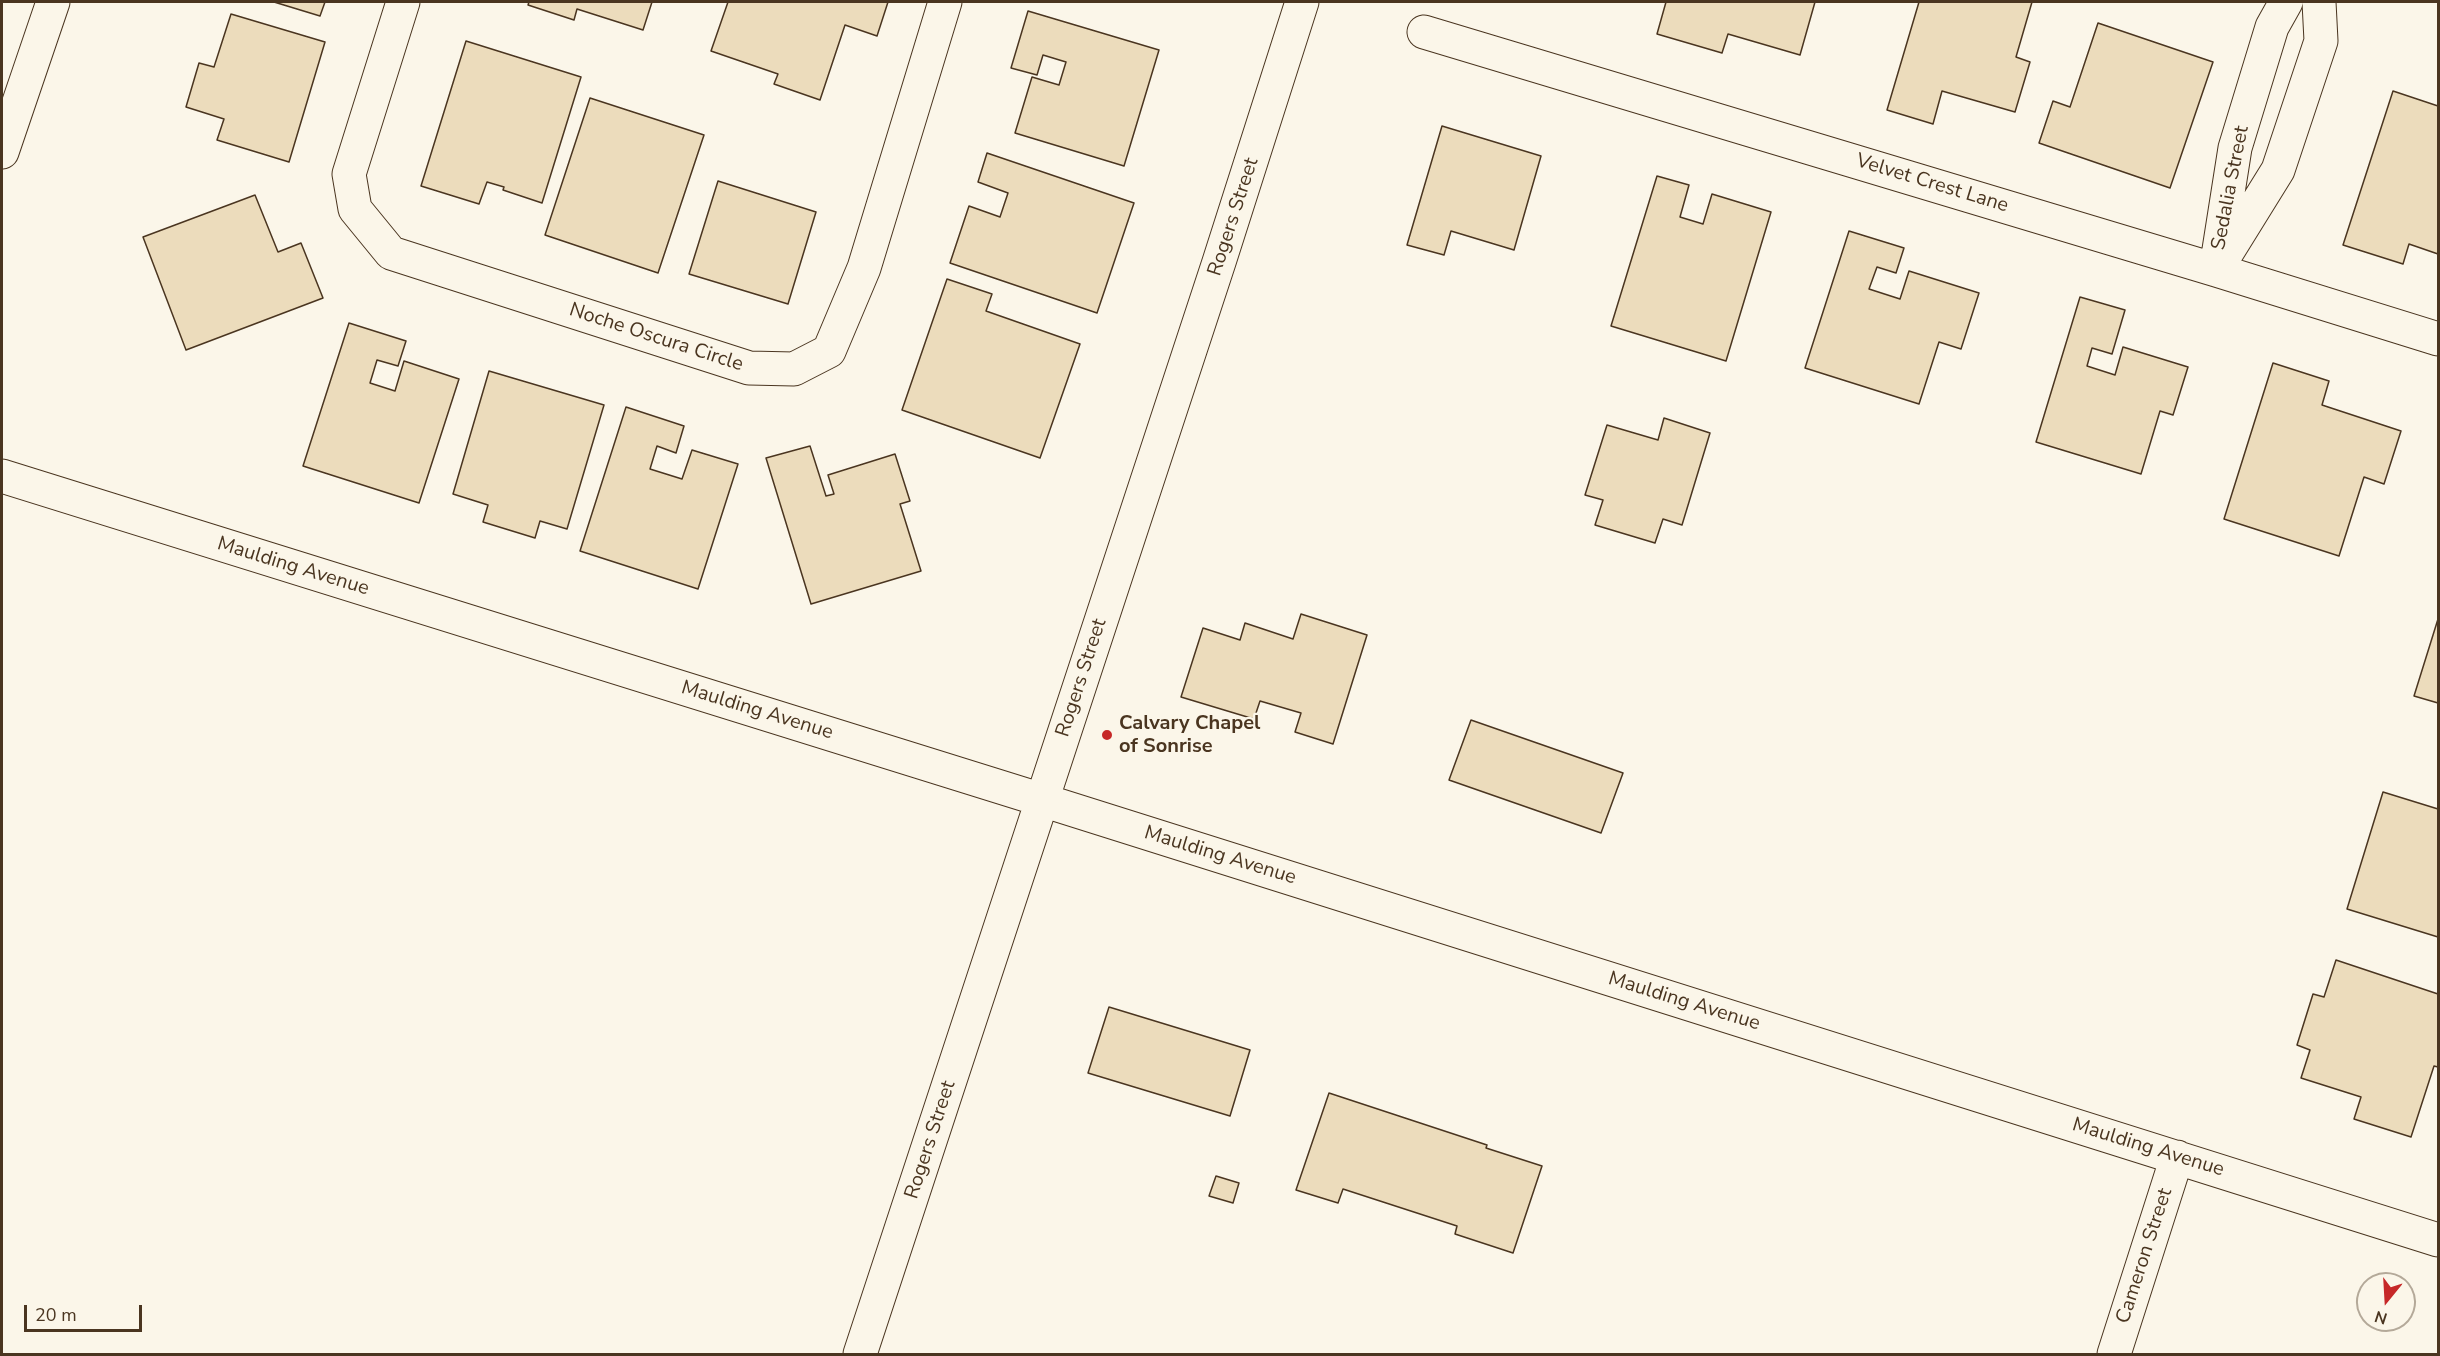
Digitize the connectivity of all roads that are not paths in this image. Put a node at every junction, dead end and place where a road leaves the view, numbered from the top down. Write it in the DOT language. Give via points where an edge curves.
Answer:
graph roads {
  1 [pos="53,2"];
  2 [pos="403,2"];
  3 [pos="945,2"];
  4 [pos="1302,2"];
  5 [pos="2286,2"];
  6 [pos="2319,2"];
  7 [pos="1424,32"];
  8 [pos="2244,118"];
  9 [pos="2290,134"];
  10 [pos="2,152"];
  11 [pos="2216,270"];
  12 [pos="2439,339"];
  13 [pos="2,476"];
  14 [pos="1042,800"];
  15 [pos="2177,1157"];
  16 [pos="2439,1240"];
  17 [pos="860,1354"];
  18 [pos="2114,1354"];
  1 -- 10 [label="street"];
  2 -- 3 [label="street, Noche Oscura Circle" via="349,174 355,209 391,253 749,368 794,369 829,351 864,268"];
  4 -- 14 [label="street, Rogers Street"];
  5 -- 8 [label="street, Sedalia Street" via="2272,27"];
  6 -- 9 [label="street, Sedalia Street" via="2321,41"];
  7 -- 11 [label="street, Velvet Crest Lane"];
  8 -- 9 [label="street"];
  8 -- 11 [label="street, Sedalia Street" via="2235,148"];
  9 -- 11 [label="street, Sedalia Street" via="2278,170"];
  11 -- 12 [label="street, Velvet Crest Lane"];
  13 -- 14 [label="street, Maulding Avenue"];
  14 -- 15 [label="street, Maulding Avenue"];
  14 -- 17 [label="street, Rogers Street"];
  15 -- 16 [label="street, Maulding Avenue"];
  15 -- 18 [label="street, Cameron Street"];
}
